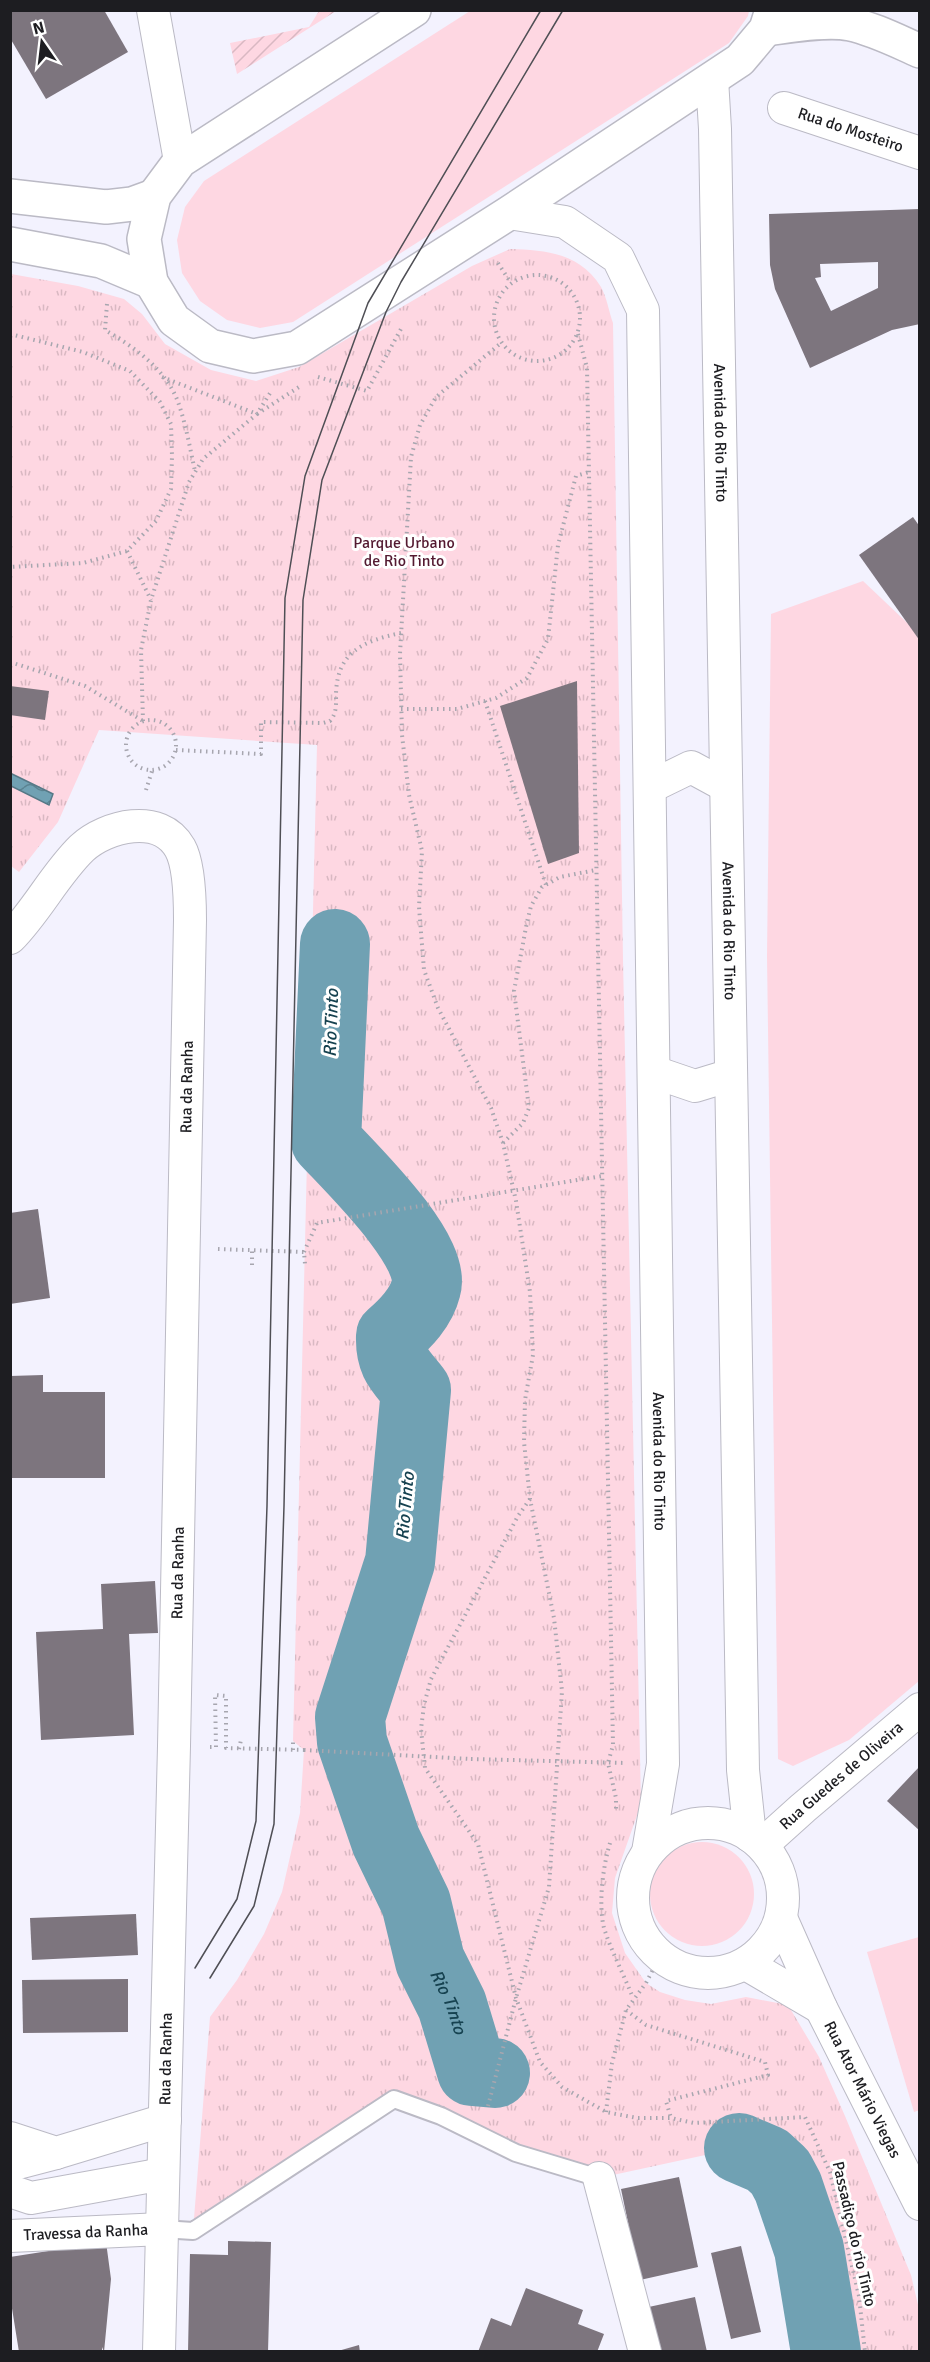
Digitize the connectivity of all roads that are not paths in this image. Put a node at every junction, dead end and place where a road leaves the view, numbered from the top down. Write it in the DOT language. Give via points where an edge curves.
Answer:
graph roads {
  1 [pos="153,10"];
  2 [pos="414,10"];
  3 [pos="769,20"];
  4 [pos="920,51"];
  5 [pos="712,79"];
  6 [pos="784,108"];
  7 [pos="920,153"];
  8 [pos="180,161"];
  9 [pos="10,196"];
  10 [pos="154,196"];
  11 [pos="509,213"];
  12 [pos="10,244"];
  13 [pos="151,282"];
  14 [pos="726,786"];
  15 [pos="650,787"];
  16 [pos="10,938"];
  17 [pos="654,1072"];
  18 [pos="731,1075"];
  19 [pos="920,1709"];
  20 [pos="757,1840"];
  21 [pos="648,1852"];
  22 [pos="781,1918"];
  23 [pos="746,1964"];
  24 [pos="821,2008"];
  25 [pos="165,2120"];
  26 [pos="10,2138"];
  27 [pos="56,2153"];
  28 [pos="10,2165"];
  29 [pos="163,2174"];
  30 [pos="599,2178"];
  31 [pos="10,2191"];
  32 [pos="920,2204"];
  33 [pos="162,2229"];
  34 [pos="10,2236"];
  35 [pos="159,2352"];
  36 [pos="645,2352"];
  1 -- 8 [label="street"];
  2 -- 8 [label="main road"];
  3 -- 4 [label="main road" via="848,23"];
  3 -- 5 [label="main road" via="740,60"];
  5 -- 11 [label="main road"];
  5 -- 14 [label="street, Avenida do Rio Tinto"];
  6 -- 7 [label="street, Rua do Mosteiro"];
  8 -- 10 [label="main road"];
  9 -- 10 [label="main road" via="106,207"];
  10 -- 13 [label="main road" via="144,239"];
  11 -- 13 [label="main road" via="297,348 253,356 210,346 174,320"];
  11 -- 15 [label="street, Avenida do Rio Tinto" via="565,222 618,258 643,310"];
  12 -- 13 [label="main road" via="101,261"];
  14 -- 15 [label="street" via="691,767"];
  14 -- 18 [label="street, Avenida do Rio Tinto"];
  15 -- 17 [label="street, Avenida do Rio Tinto"];
  16 -- 25 [label="street, Rua da Ranha" via="83,848 106,833 135,825 155,829 180,848 190,890"];
  17 -- 18 [label="street" via="695,1086"];
  17 -- 21 [label="street, Avenida do Rio Tinto" via="663,1764"];
  18 -- 20 [label="street, Avenida do Rio Tinto" via="743,1770"];
  19 -- 20 [label="street, Rua Guedes de Oliveira" via="803,1808"];
  20 -- 21 [label="street" via="733,1826 709,1823 686,1826"];
  20 -- 22 [label="street" via="779,1873"];
  21 -- 23 [label="street" via="632,1895 635,1918 645,1939 660,1956 680,1968 724,1972"];
  22 -- 23 [label="street" via="761,1952"];
  22 -- 24 [label="street, Rua Ator Mário Viegas"];
  23 -- 24 [label="street, Rua Ator Mário Viegas"];
  24 -- 32 [label="street, Rua Ator Mário Viegas"];
  25 -- 27 [label="street"];
  25 -- 29 [label="street, Rua da Ranha"];
  26 -- 27 [label="street"];
  27 -- 28 [label="street"];
  29 -- 31 [label="street" via="31,2198"];
  29 -- 33 [label="street, Rua da Ranha"];
  30 -- 33 [label="lane" via="516,2153 441,2116 394,2099 193,2231"];
  30 -- 36 [label="street"];
  33 -- 34 [label="street, Travessa da Ranha"];
  33 -- 35 [label="street, Rua da Ranha"];
}
